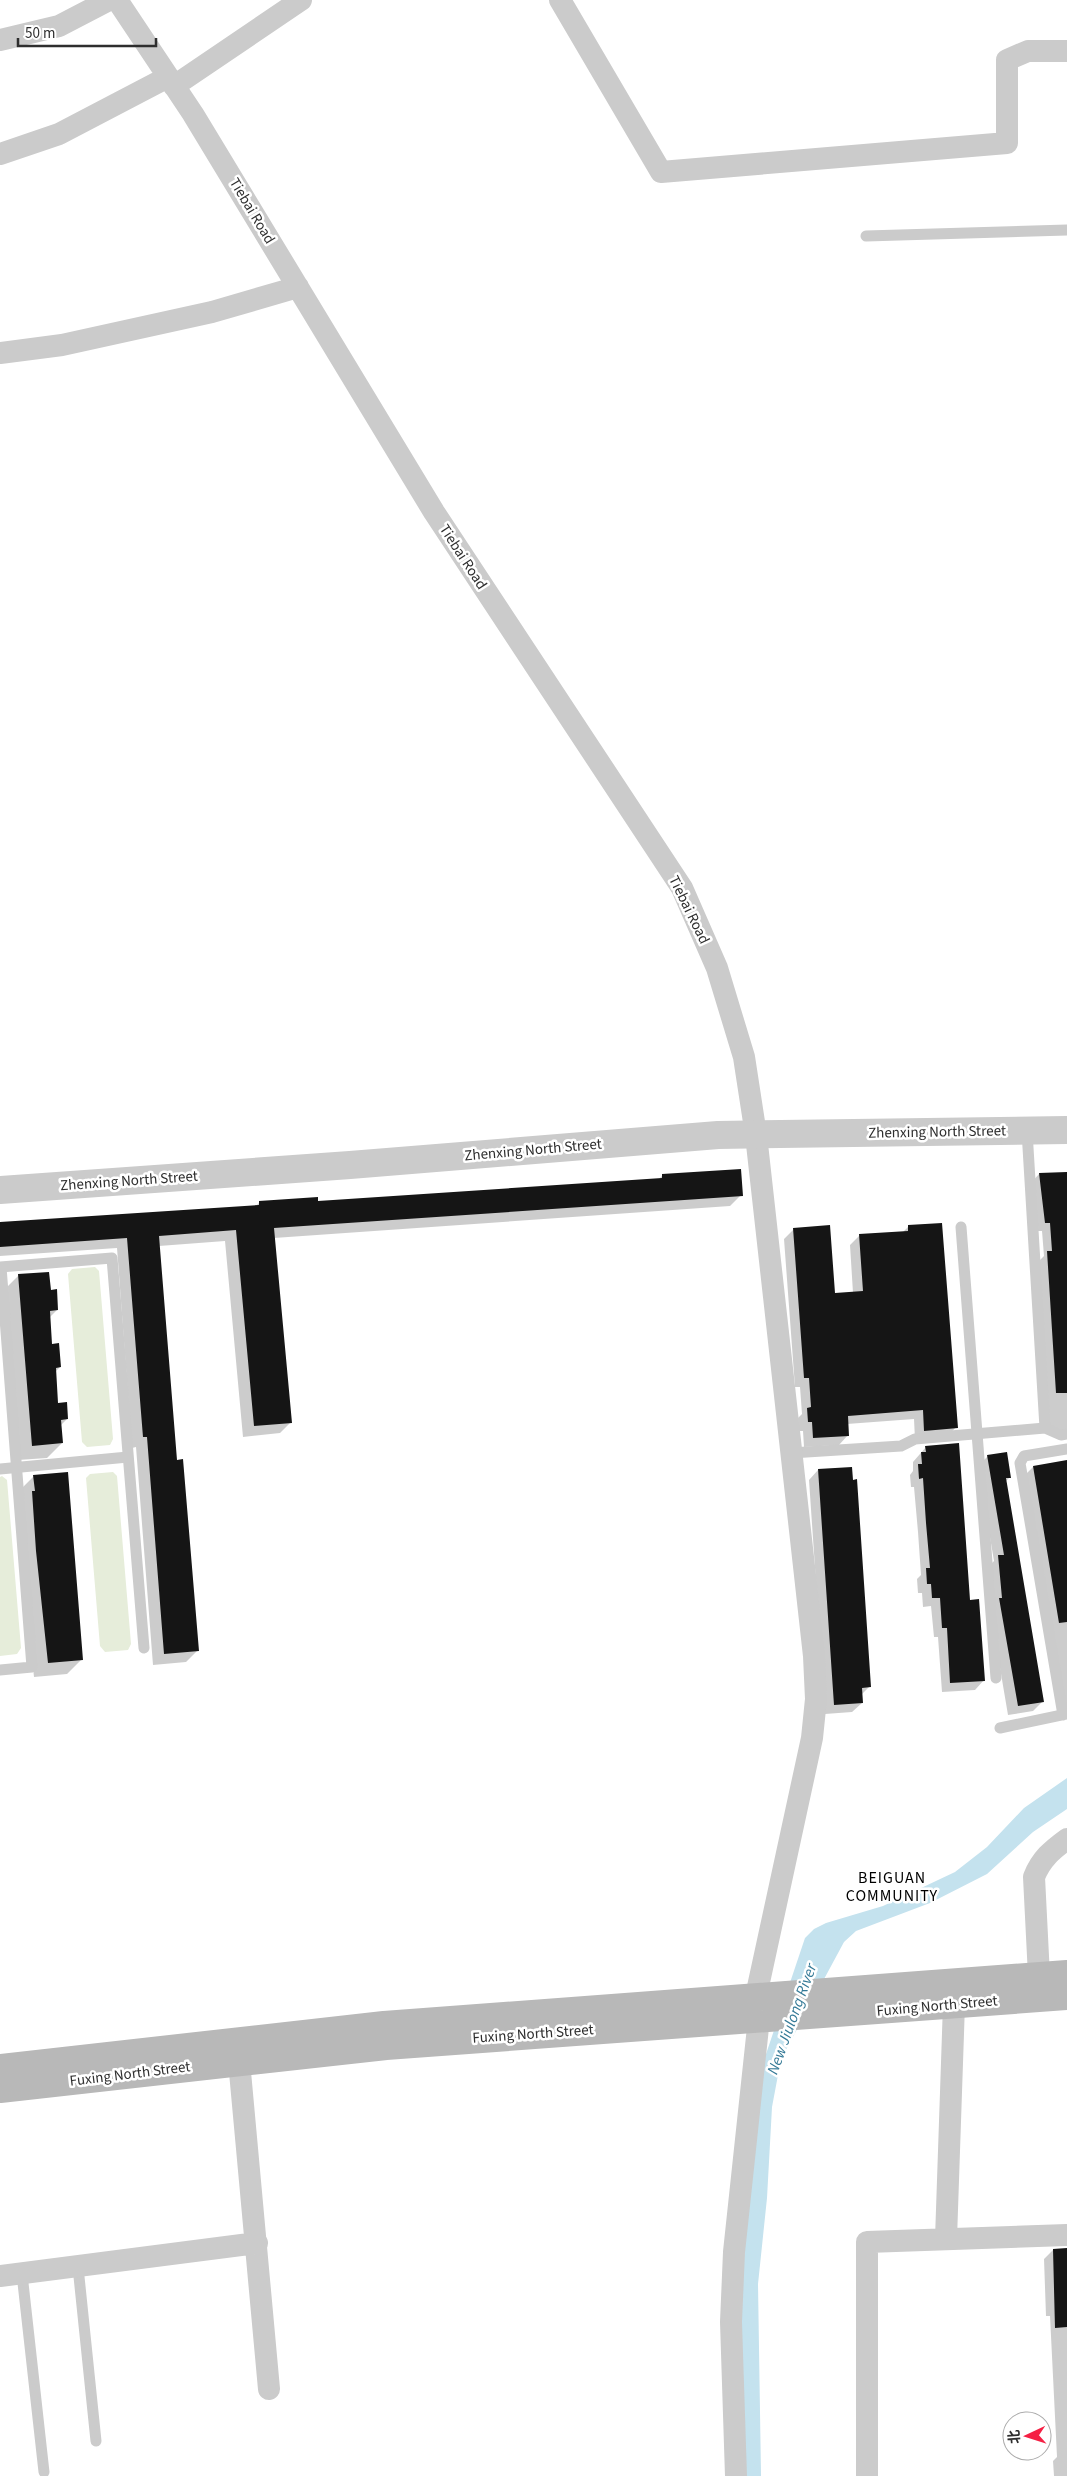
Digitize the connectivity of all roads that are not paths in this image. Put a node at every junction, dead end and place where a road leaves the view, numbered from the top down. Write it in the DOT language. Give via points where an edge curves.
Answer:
graph roads {
  1 [pos="109,0"];
  2 [pos="117,0"];
  3 [pos="301,0"];
  4 [pos="560,0"];
  5 [pos="0,40"];
  6 [pos="1067,51"];
  7 [pos="171,82"];
  8 [pos="0,154"];
  9 [pos="1067,230"];
  10 [pos="866,236"];
  11 [pos="298,287"];
  12 [pos="0,353"];
  13 [pos="1027,1130"];
  14 [pos="1067,1130"];
  15 [pos="756,1135"];
  16 [pos="0,1190"];
  17 [pos="961,1227"];
  18 [pos="1,1267"];
  19 [pos="1045,1428"];
  20 [pos="977,1434"];
  21 [pos="1067,1434"];
  22 [pos="1067,1449"];
  23 [pos="791,1453"];
  24 [pos="128,1457"];
  25 [pos="17,1467"];
  26 [pos="0,1469"];
  27 [pos="144,1648"];
  28 [pos="0,1670"];
  29 [pos="996,1678"];
  30 [pos="1065,1714"];
  31 [pos="1000,1728"];
  32 [pos="1067,1839"];
  33 [pos="1067,1974"];
  34 [pos="1039,1976"];
  35 [pos="1067,1996"];
  36 [pos="822,2004"];
  37 [pos="954,2004"];
  38 [pos="764,2007"];
  39 [pos="239,2061"];
  40 [pos="0,2068"];
  41 [pos="0,2089"];
  42 [pos="1067,2235"];
  43 [pos="946,2239"];
  44 [pos="257,2243"];
  45 [pos="78,2267"];
  46 [pos="22,2274"];
  47 [pos="0,2276"];
  48 [pos="269,2389"];
  49 [pos="96,2441"];
  50 [pos="44,2472"];
  51 [pos="736,2476"];
  52 [pos="867,2476"];
  1 -- 5 [label="street" via="59,26"];
  2 -- 7 [label="street, Tiebai Road"];
  3 -- 7 [label="street" via="239,44"];
  4 -- 6 [label="street" via="661,172 1007,143 1007,60 1028,51"];
  7 -- 8 [label="street" via="59,134"];
  7 -- 11 [label="street, Tiebai Road"];
  9 -- 10 [label="lane"];
  11 -- 12 [label="street" via="212,312 62,345"];
  11 -- 15 [label="street, Tiebai Road" via="434,512 682,888 717,968 744,1057"];
  13 -- 14 [label="street, Zhenxing North Street"];
  13 -- 15 [label="street, Zhenxing North Street"];
  13 -- 19 [label="lane"];
  15 -- 16 [label="street, Zhenxing North Street" via="718,1135"];
  15 -- 23 [label="street, Tiebai Road"];
  17 -- 20 [label="lane"];
  18 -- 24 [label="lane" via="112,1258"];
  18 -- 25 [label="lane"];
  19 -- 20 [label="lane"];
  19 -- 21 [label="lane" via="1061,1435"];
  20 -- 23 [label="lane" via="915,1439 901,1446"];
  20 -- 29 [label="lane"];
  22 -- 30 [label="lane" via="1024,1456 1020,1462"];
  23 -- 38 [label="street, Tiebai Road" via="816,1699 812,1738"];
  24 -- 25 [label="lane"];
  24 -- 27 [label="lane"];
  25 -- 26 [label="lane"];
  25 -- 28 [label="lane" via="32,1667"];
  30 -- 31 [label="lane"];
  32 -- 34 [label="street" via="1051,1851 1034,1877"];
  33 -- 34 [label="main road, Fuxing North Street"];
  34 -- 36 [label="main road, Fuxing North Street"];
  35 -- 37 [label="main road, Fuxing North Street"];
  36 -- 37 [label="main road, Fuxing North Street"];
  36 -- 38 [label="main road, Fuxing North Street"];
  37 -- 43 [label="street"];
  38 -- 39 [label="main road, Fuxing North Street" via="508,2036"];
  38 -- 40 [label="main road, Fuxing North Street" via="384,2025"];
  38 -- 51 [label="street, Tiebai Road" via="734,2252 732,2322"];
  39 -- 41 [label="main road, Fuxing North Street"];
  39 -- 44 [label="street"];
  42 -- 43 [label="street"];
  43 -- 52 [label="street" via="867,2242"];
  44 -- 45 [label="street"];
  44 -- 48 [label="street"];
  45 -- 46 [label="street"];
  45 -- 49 [label="lane"];
  46 -- 47 [label="street"];
  46 -- 50 [label="lane"];
}
